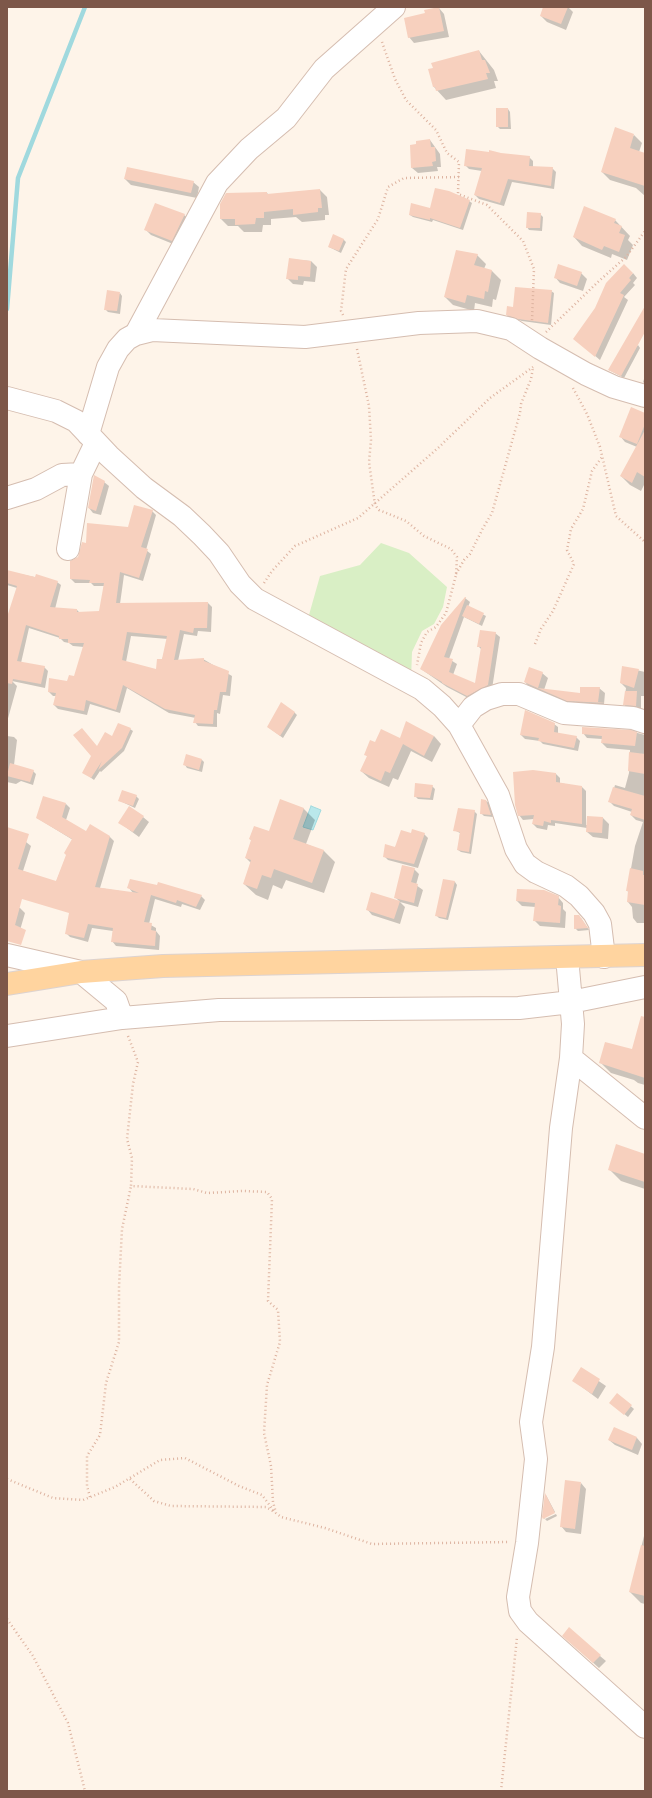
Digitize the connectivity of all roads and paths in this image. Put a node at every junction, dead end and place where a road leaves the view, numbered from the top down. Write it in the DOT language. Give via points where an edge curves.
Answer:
graph roads {
  1 [pos="394,7"];
  2 [pos="374,24"];
  3 [pos="458,177"];
  4 [pos="645,231"];
  5 [pos="536,325"];
  6 [pos="352,330"];
  7 [pos="136,334"];
  8 [pos="542,336"];
  9 [pos="565,363"];
  10 [pos="645,396"];
  11 [pos="7,398"];
  12 [pos="92,438"];
  13 [pos="602,457"];
  14 [pos="81,474"];
  15 [pos="7,498"];
  16 [pos="375,505"];
  17 [pos="645,542"];
  18 [pos="68,549"];
  19 [pos="456,575"];
  20 [pos="255,598"];
  21 [pos="535,644"];
  22 [pos="422,689"];
  23 [pos="645,722"];
  24 [pos="459,725"];
  25 [pos="7,955"];
  26 [pos="645,955"];
  27 [pos="604,956"];
  28 [pos="567,957"];
  29 [pos="81,972"];
  30 [pos="7,984"];
  31 [pos="645,987"];
  32 [pos="571,1002"];
  33 [pos="122,1018"];
  34 [pos="7,1036"];
  35 [pos="571,1058"];
  36 [pos="645,1118"];
  37 [pos="131,1186"];
  38 [pos="7,1479"];
  39 [pos="130,1479"];
  40 [pos="90,1497"];
  41 [pos="276,1512"];
  42 [pos="527,1543"];
  43 [pos="520,1611"];
  44 [pos="7,1619"];
  45 [pos="645,1727"];
  46 [pos="85,1791"];
  47 [pos="501,1791"];
  1 -- 2 [label="street"];
  2 -- 3 [label="path" via="406,100 436,130 447,153 459,162"];
  2 -- 7 [label="street" via="324,69 286,118 249,149 217,183"];
  3 -- 5 [label="path" via="458,194 487,205 523,241 534,269 532,321"];
  3 -- 6 [label="path" via="404,178 388,187 378,219 346,269 341,311"];
  4 -- 8 [label="path" via="626,257"];
  6 -- 7 [label="street" via="305,337 152,330"];
  6 -- 8 [label="street" via="419,323 477,321"];
  6 -- 16 [label="path" via="362,365 369,406 369,462"];
  7 -- 12 [label="street" via="118,349 108,367"];
  8 -- 9 [label="street"];
  9 -- 10 [label="street" via="614,387"];
  9 -- 13 [label="path" via="574,392 587,414"];
  11 -- 12 [label="street" via="66,415"];
  12 -- 14 [label="street"];
  12 -- 20 [label="street" via="144,488 182,516 202,535 219,553 240,584"];
  13 -- 17 [label="path" via="616,516"];
  13 -- 21 [label="path" via="592,471 583,509 571,529 567,550 574,564"];
  14 -- 15 [label="street" via="62,475 36,489"];
  14 -- 18 [label="street"];
  16 -- 19 [label="path" via="379,510 406,521 424,536 451,549 457,557"];
  16 -- 19 [label="path" via="490,398 533,367 532,379 521,404 492,513"];
  16 -- 20 [label="path" via="358,518 295,546 272,571"];
  19 -- 22 [label="path" via="446,613 436,627 427,632 421,643 416,669"];
  20 -- 22 [label="street"];
  22 -- 24 [label="street"];
  23 -- 24 [label="street" via="633,718 564,713 519,694 502,694 473,707"];
  24 -- 27 [label="street" via="498,795 516,849 525,864 566,886 594,912 600,924"];
  25 -- 29 [label="street"];
  26 -- 27 [label="main road"];
  27 -- 28 [label="main road"];
  28 -- 29 [label="main road" via="163,966"];
  28 -- 32 [label="street"];
  29 -- 30 [label="main road"];
  29 -- 33 [label="street" via="116,1001"];
  31 -- 32 [label="street"];
  32 -- 33 [label="street" via="519,1008 219,1010"];
  32 -- 35 [label="street"];
  33 -- 34 [label="street"];
  33 -- 37 [label="path" via="138,1062 127,1139 132,1158"];
  35 -- 36 [label="street"];
  35 -- 42 [label="street" via="562,1128 543,1347 531,1422 536,1459"];
  37 -- 40 [label="path" via="122,1229 119,1342 106,1383 100,1435 87,1456 87,1486"];
  37 -- 41 [label="path" via="193,1189 207,1193 267,1192 272,1199 268,1301 278,1310 280,1342 267,1385 264,1433"];
  38 -- 40 [label="path" via="53,1498 83,1500"];
  39 -- 40 [label="path"];
  39 -- 41 [label="path" via="154,1501 171,1506 266,1507"];
  39 -- 41 [label="path" via="160,1460 185,1458 262,1495"];
  41 -- 42 [label="path" via="281,1517 372,1544"];
  42 -- 43 [label="street" via="518,1597"];
  43 -- 45 [label="street" via="528,1622"];
  43 -- 47 [label="path"];
  44 -- 46 [label="path" via="33,1656 68,1723"];
}
